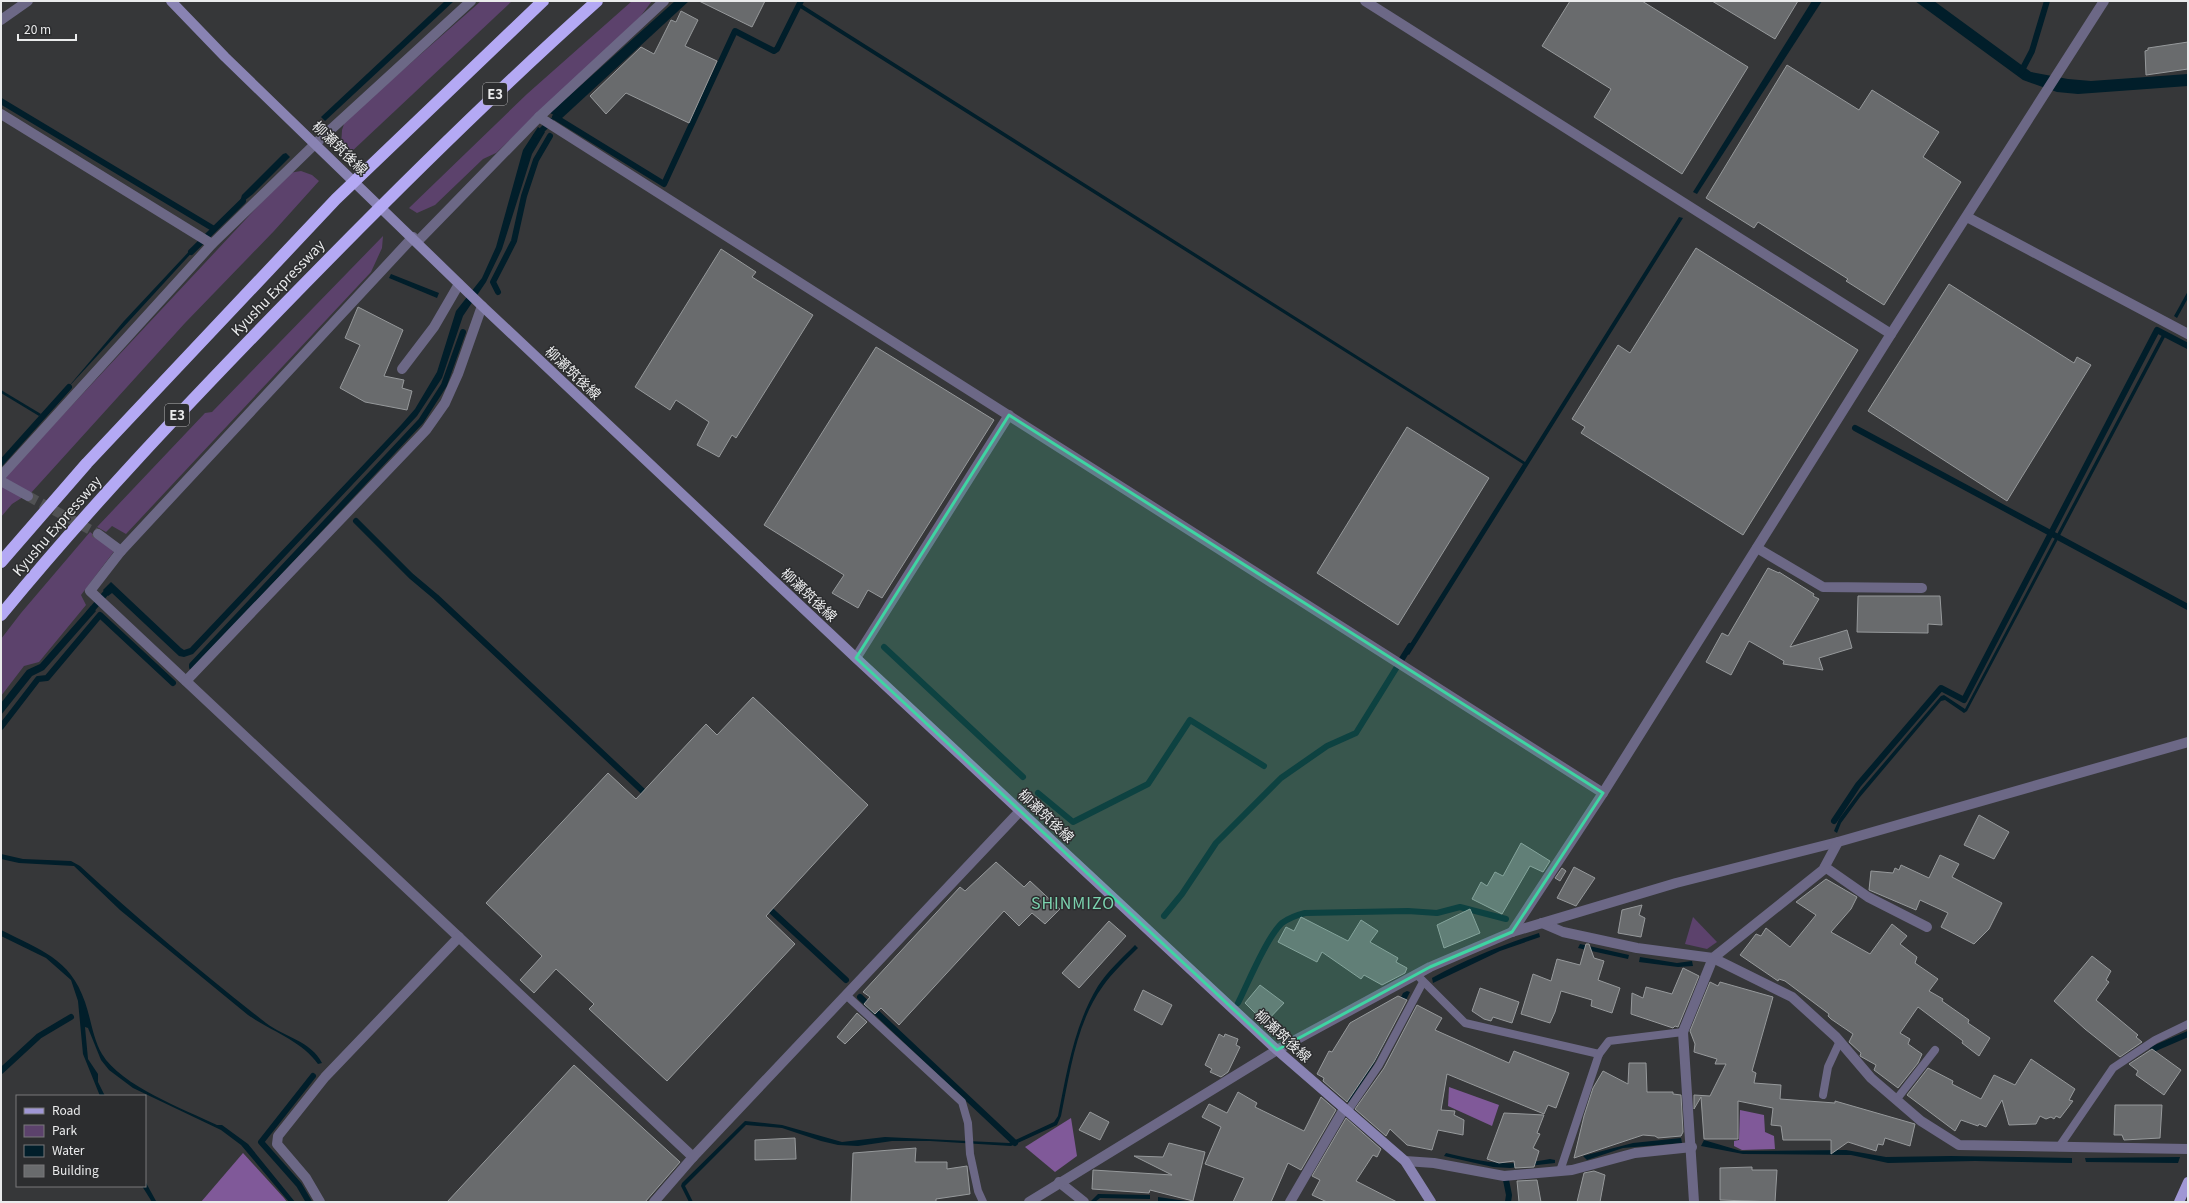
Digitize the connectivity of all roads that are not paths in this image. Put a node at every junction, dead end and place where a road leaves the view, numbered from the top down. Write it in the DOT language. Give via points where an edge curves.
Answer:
graph roads {
  1 [pos="28,1"];
  2 [pos="172,1"];
  3 [pos="471,1"];
  4 [pos="543,1"];
  5 [pos="597,1"];
  6 [pos="664,1"];
  7 [pos="1365,1"];
  8 [pos="2104,1"];
  9 [pos="1,20"];
  10 [pos="1,114"];
  11 [pos="541,118"];
  12 [pos="315,144"];
  13 [pos="1967,217"];
  14 [pos="415,240"];
  15 [pos="212,244"];
  16 [pos="459,284"];
  17 [pos="482,306"];
  18 [pos="1891,334"];
  19 [pos="2188,334"];
  20 [pos="402,369"];
  21 [pos="1009,415"];
  22 [pos="1,476"];
  23 [pos="1,481"];
  24 [pos="28,496"];
  25 [pos="98,534"];
  26 [pos="1757,548"];
  27 [pos="122,551"];
  28 [pos="1,562"];
  29 [pos="1922,588"];
  30 [pos="1,615"];
  31 [pos="856,658"];
  32 [pos="186,681"];
  33 [pos="2188,742"];
  34 [pos="1603,793"];
  35 [pos="1020,811"];
  36 [pos="1838,842"];
  37 [pos="1825,867"];
  38 [pos="1542,923"];
  39 [pos="1927,927"];
  40 [pos="1512,932"];
  41 [pos="459,937"];
  42 [pos="1713,958"];
  43 [pos="1416,974"];
  44 [pos="1423,982"];
  45 [pos="846,995"];
  46 [pos="2188,1024"];
  47 [pos="1683,1032"];
  48 [pos="1840,1041"];
  49 [pos="1277,1050"];
  50 [pos="1935,1050"];
  51 [pos="1599,1054"];
  52 [pos="1823,1095"];
  53 [pos="1896,1100"];
  54 [pos="1345,1111"];
  55 [pos="1692,1147"];
  56 [pos="2059,1147"];
  57 [pos="2188,1149"];
  58 [pos="693,1157"];
  59 [pos="1405,1161"];
  60 [pos="1560,1171"];
  61 [pos="1059,1182"];
  62 [pos="2188,1182"];
  63 [pos="320,1202"];
  64 [pos="654,1202"];
  65 [pos="984,1202"];
  66 [pos="1029,1202"];
  67 [pos="1084,1202"];
  68 [pos="1290,1202"];
  69 [pos="1431,1202"];
  70 [pos="1694,1202"];
  71 [pos="2179,1202"];
  1 -- 9 [label="street"];
  2 -- 12 [label="main road, 柳瀬筑後線" via="224,57"];
  3 -- 12 [label="street"];
  4 -- 28 [label="highway, Kyushu Expressway / E3" via="336,199 87,463"];
  5 -- 30 [label="highway, Kyushu Expressway / E3" via="395,189 118,478"];
  6 -- 11 [label="street"];
  7 -- 18 [label="street"];
  8 -- 13 [label="street"];
  10 -- 15 [label="street"];
  11 -- 14 [label="street"];
  11 -- 21 [label="street"];
  12 -- 14 [label="main road, 柳瀬筑後線"];
  12 -- 15 [label="street"];
  13 -- 18 [label="street"];
  13 -- 19 [label="street"];
  14 -- 16 [label="main road, 柳瀬筑後線"];
  14 -- 27 [label="street"];
  15 -- 22 [label="street"];
  16 -- 17 [label="main road, 柳瀬筑後線"];
  16 -- 20 [label="street" via="434,327"];
  17 -- 31 [label="main road, 柳瀬筑後線"];
  17 -- 32 [label="street" via="445,403 426,430"];
  18 -- 26 [label="street"];
  21 -- 31 [label="street"];
  21 -- 34 [label="street"];
  23 -- 24 [label="street"];
  25 -- 27 [label="street"];
  26 -- 29 [label="street" via="1823,587"];
  26 -- 34 [label="street"];
  27 -- 32 [label="street" via="90,591"];
  31 -- 35 [label="main road, 柳瀬筑後線"];
  32 -- 41 [label="street"];
  33 -- 36 [label="street"];
  34 -- 40 [label="street"];
  35 -- 45 [label="street"];
  35 -- 49 [label="main road, 柳瀬筑後線"];
  36 -- 37 [label="street"];
  36 -- 38 [label="street" via="1676,883"];
  37 -- 39 [label="street" via="1868,896"];
  37 -- 42 [label="street"];
  38 -- 40 [label="street"];
  38 -- 42 [label="street" via="1563,932 1637,948"];
  40 -- 43 [label="street"];
  41 -- 58 [label="street"];
  41 -- 63 [label="street" via="325,1077 278,1136 277,1144 306,1178"];
  42 -- 47 [label="street"];
  42 -- 48 [label="street" via="1792,997"];
  43 -- 44 [label="lane"];
  43 -- 49 [label="street"];
  44 -- 51 [label="lane" via="1465,1023"];
  44 -- 54 [label="lane" via="1379,1065"];
  45 -- 58 [label="street"];
  45 -- 65 [label="lane" via="962,1102 968,1123 973,1169 978,1191"];
  46 -- 56 [label="lane" via="2155,1040 2113,1068"];
  47 -- 51 [label="lane" via="1609,1041"];
  47 -- 55 [label="street"];
  48 -- 52 [label="lane" via="1828,1067"];
  48 -- 53 [label="street" via="1871,1078"];
  49 -- 54 [label="main road, 柳瀬筑後線"];
  49 -- 61 [label="street"];
  50 -- 53 [label="lane"];
  51 -- 60 [label="lane"];
  53 -- 56 [label="street" via="1920,1122 1959,1145"];
  54 -- 59 [label="main road, 柳瀬筑後線"];
  54 -- 68 [label="street"];
  55 -- 60 [label="street" via="1635,1153"];
  55 -- 70 [label="street"];
  56 -- 57 [label="street"];
  58 -- 64 [label="street"];
  59 -- 60 [label="street" via="1434,1163 1504,1176"];
  59 -- 69 [label="main road, 柳瀬筑後線"];
  61 -- 66 [label="street"];
  61 -- 67 [label="street"];
  62 -- 71 [label="main road"];
}
